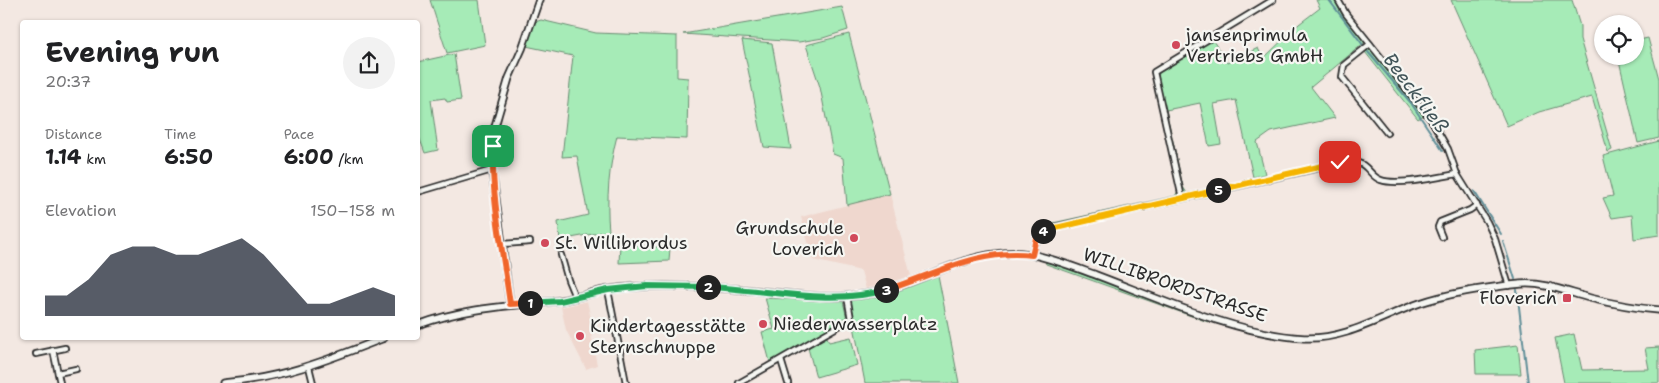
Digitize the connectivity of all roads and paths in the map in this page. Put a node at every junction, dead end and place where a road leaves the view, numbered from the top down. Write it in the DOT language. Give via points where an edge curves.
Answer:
graph roads {
  1 [pos="538,0"];
  2 [pos="1273,0"];
  3 [pos="1338,0"];
  4 [pos="1370,44"];
  5 [pos="1387,132"];
  6 [pos="492,170"];
  7 [pos="1458,174"];
  8 [pos="420,191"];
  9 [pos="1182,198"];
  10 [pos="1477,205"];
  11 [pos="1442,237"];
  12 [pos="530,242"];
  13 [pos="503,244"];
  14 [pos="561,255"];
  15 [pos="1032,255"];
  16 [pos="1508,286"];
  17 [pos="608,290"];
  18 [pos="847,296"];
  19 [pos="575,297"];
  20 [pos="510,304"];
  21 [pos="1659,310"];
  22 [pos="420,323"];
  23 [pos="379,340"];
  24 [pos="65,348"];
  25 [pos="53,350"];
  26 [pos="36,354"];
  27 [pos="781,360"];
  28 [pos="309,367"];
  29 [pos="76,370"];
  30 [pos="58,373"];
  31 [pos="60,383"];
  32 [pos="223,383"];
  33 [pos="313,383"];
  34 [pos="626,383"];
  35 [pos="739,383"];
  36 [pos="788,383"];
  1 -- 6 [label="street" via="501,103 495,126"];
  2 -- 9 [label="street" via="1154,72"];
  3 -- 4 [label="street"];
  4 -- 5 [label="street" via="1344,65 1342,76"];
  4 -- 7 [label="street" via="1432,121"];
  6 -- 8 [label="street"];
  6 -- 13 [label="street"];
  7 -- 9 [label="street" via="1386,182 1374,177 1363,165 1340,162"];
  7 -- 10 [label="street"];
  9 -- 15 [label="street" via="1047,229 1036,238"];
  10 -- 11 [label="street" via="1440,222 1438,227"];
  10 -- 16 [label="street" via="1495,239"];
  12 -- 13 [label="street"];
  13 -- 20 [label="street"];
  14 -- 19 [label="street"];
  15 -- 16 [label="street, WILLIBRORDSTRASSE" via="1216,319 1274,334 1308,338 1354,330 1421,302"];
  15 -- 18 [label="street, WILLIBRORDSTRASSE" via="985,256 874,293"];
  16 -- 21 [label="street, WILLIBRORDSTRASSE" via="1544,286 1623,306"];
  17 -- 18 [label="street, WILLIBRORDSTRASSE" via="675,286"];
  17 -- 19 [label="street, WILLIBRORDSTRASSE"];
  17 -- 34 [label="street"];
  18 -- 27 [label="street" via="851,319"];
  19 -- 20 [label="street, WILLIBRORDSTRASSE"];
  20 -- 22 [label="street, WILLIBRORDSTRASSE" via="463,311"];
  23 -- 28 [label="street"];
  24 -- 25 [label="street"];
  25 -- 26 [label="street"];
  25 -- 30 [label="street"];
  27 -- 35 [label="street"];
  27 -- 36 [label="street"];
  28 -- 32 [label="street" via="268,378"];
  28 -- 33 [label="street"];
  29 -- 30 [label="street"];
  30 -- 31 [label="street"];
}
